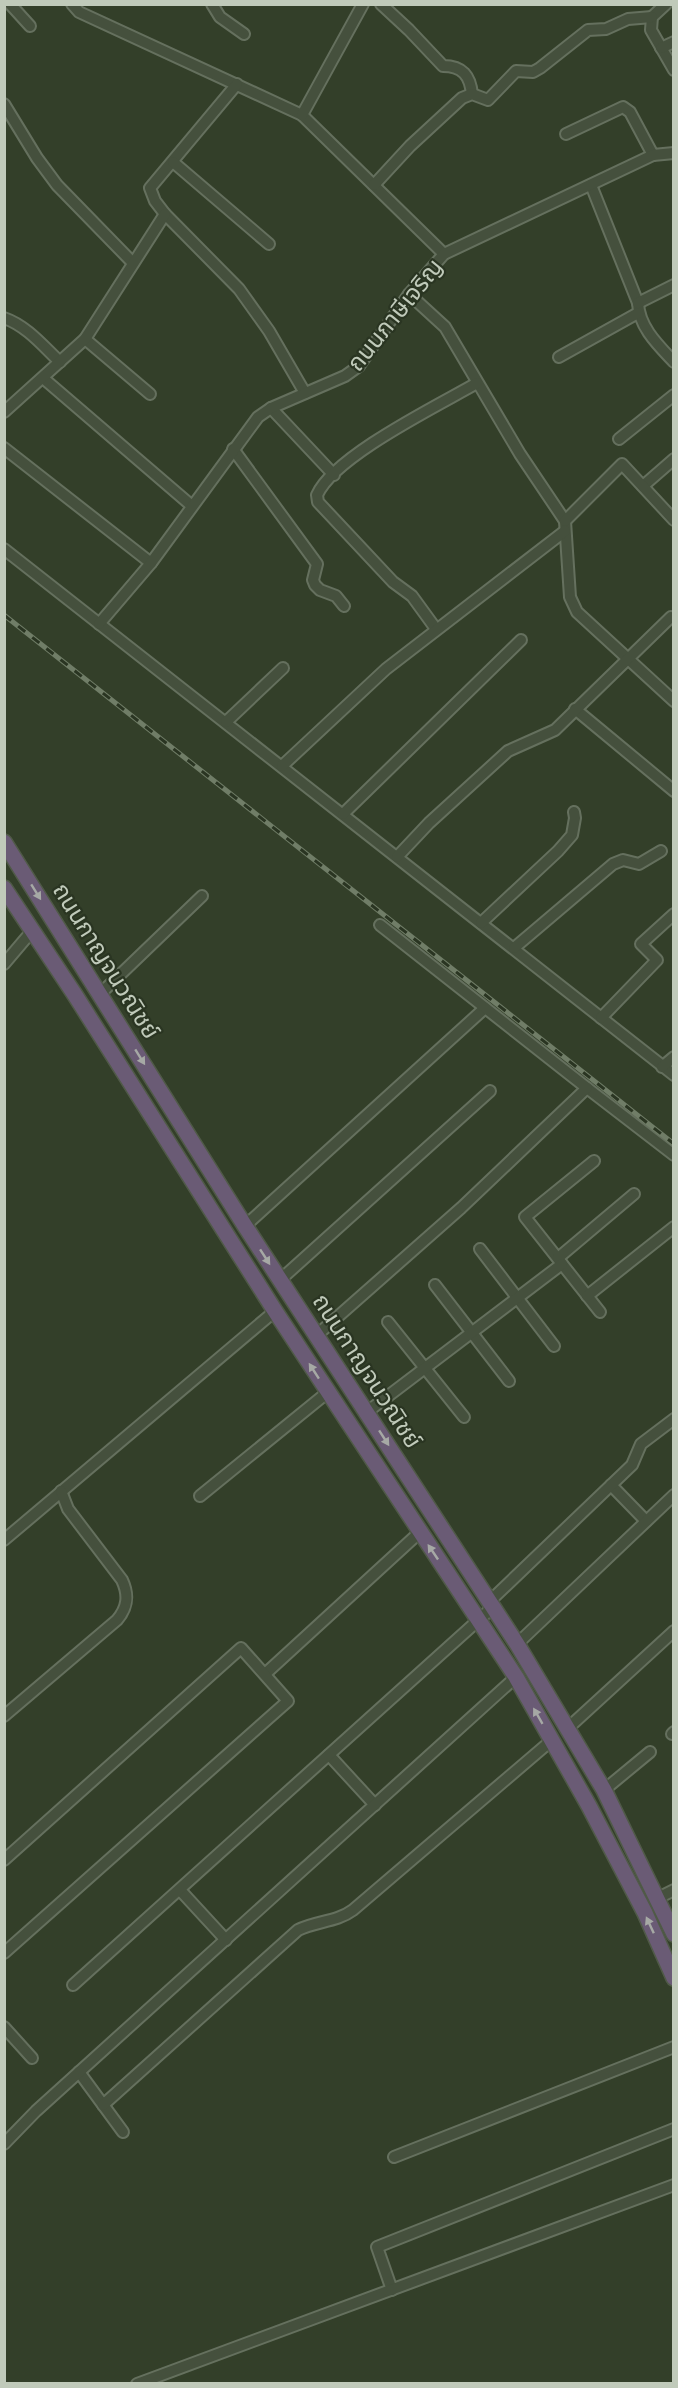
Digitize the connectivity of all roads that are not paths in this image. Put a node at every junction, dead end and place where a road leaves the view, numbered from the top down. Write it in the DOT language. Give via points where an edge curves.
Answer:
graph roads {
  1 [pos="9,4"];
  2 [pos="72,4"];
  3 [pos="212,4"];
  4 [pos="363,4"];
  5 [pos="381,4"];
  6 [pos="666,4"];
  7 [pos="652,17"];
  8 [pos="30,26"];
  9 [pos="244,34"];
  10 [pos="674,42"];
  11 [pos="662,48"];
  12 [pos="674,70"];
  13 [pos="237,84"];
  14 [pos="472,94"];
  15 [pos="4,104"];
  16 [pos="302,115"];
  17 [pos="566,134"];
  18 [pos="674,153"];
  19 [pos="653,155"];
  20 [pos="173,162"];
  21 [pos="591,184"];
  22 [pos="374,185"];
  23 [pos="165,214"];
  24 [pos="269,244"];
  25 [pos="444,254"];
  26 [pos="133,263"];
  27 [pos="674,285"];
  28 [pos="409,294"];
  29 [pos="638,308"];
  30 [pos="4,318"];
  31 [pos="85,339"];
  32 [pos="559,357"];
  33 [pos="60,362"];
  34 [pos="674,362"];
  35 [pos="43,378"];
  36 [pos="477,383"];
  37 [pos="305,393"];
  38 [pos="150,394"];
  39 [pos="674,395"];
  40 [pos="270,408"];
  41 [pos="4,412"];
  42 [pos="619,439"];
  43 [pos="4,448"];
  44 [pos="233,449"];
  45 [pos="674,459"];
  46 [pos="334,475"];
  47 [pos="643,486"];
  48 [pos="192,506"];
  49 [pos="674,520"];
  50 [pos="565,526"];
  51 [pos="4,549"];
  52 [pos="151,563"];
  53 [pos="344,606"];
  54 [pos="671,617"];
  55 [pos="99,624"];
  56 [pos="436,629"];
  57 [pos="521,640"];
  58 [pos="627,659"];
  59 [pos="283,668"];
  60 [pos="674,701"];
  61 [pos="575,710"];
  62 [pos="226,722"];
  63 [pos="282,766"];
  64 [pos="674,791"];
  65 [pos="573,812"];
  66 [pos="343,814"];
  67 [pos="4,842"];
  68 [pos="662,851"];
  69 [pos="397,857"];
  70 [pos="4,888"];
  71 [pos="202,896"];
  72 [pos="674,914"];
  73 [pos="481,923"];
  74 [pos="380,925"];
  75 [pos="32,931"];
  76 [pos="514,948"];
  77 [pos="4,963"];
  78 [pos="100,994"];
  79 [pos="485,1008"];
  80 [pos="601,1018"];
  81 [pos="674,1057"];
  82 [pos="662,1067"];
  83 [pos="674,1075"];
  84 [pos="587,1088"];
  85 [pos="490,1091"];
  86 [pos="674,1155"];
  87 [pos="594,1161"];
  88 [pos="634,1194"];
  89 [pos="245,1226"];
  90 [pos="674,1227"];
  91 [pos="480,1249"];
  92 [pos="560,1261"];
  93 [pos="280,1280"];
  94 [pos="435,1285"];
  95 [pos="587,1296"];
  96 [pos="517,1298"];
  97 [pos="275,1311"];
  98 [pos="600,1312"];
  99 [pos="388,1322"];
  100 [pos="472,1333"];
  101 [pos="317,1335"];
  102 [pos="554,1346"];
  103 [pos="424,1369"];
  104 [pos="509,1381"];
  105 [pos="328,1392"];
  106 [pos="368,1412"];
  107 [pos="464,1417"];
  108 [pos="674,1419"];
  109 [pos="611,1485"];
  110 [pos="61,1491"];
  111 [pos="674,1495"];
  112 [pos="200,1496"];
  113 [pos="646,1521"];
  114 [pos="420,1532"];
  115 [pos="4,1540"];
  116 [pos="492,1604"];
  117 [pos="479,1620"];
  118 [pos="674,1631"];
  119 [pos="517,1644"];
  120 [pos="265,1674"];
  121 [pos="516,1677"];
  122 [pos="4,1716"];
  123 [pos="568,1728"];
  124 [pos="552,1740"];
  125 [pos="650,1752"];
  126 [pos="329,1755"];
  127 [pos="604,1790"];
  128 [pos="375,1805"];
  129 [pos="4,1860"];
  130 [pos="180,1890"];
  131 [pos="674,1890"];
  132 [pos="658,1898"];
  133 [pos="674,1934"];
  134 [pos="226,1940"];
  135 [pos="4,1953"];
  136 [pos="674,1978"];
  137 [pos="73,1985"];
  138 [pos="4,2027"];
  139 [pos="8,2040"];
  140 [pos="674,2047"];
  141 [pos="32,2058"];
  142 [pos="79,2072"];
  143 [pos="103,2105"];
  144 [pos="674,2129"];
  145 [pos="123,2132"];
  146 [pos="4,2144"];
  147 [pos="394,2157"];
  148 [pos="674,2186"];
  149 [pos="392,2290"];
  150 [pos="137,2384"];
  1 -- 8 [label="street"];
  2 -- 13 [label="street" via="79,12"];
  3 -- 9 [label="street" via="220,17"];
  4 -- 16 [label="street"];
  5 -- 14 [label="street" via="443,66 461,71 471,81"];
  6 -- 7 [label="street"];
  7 -- 11 [label="street" via="651,30"];
  7 -- 14 [label="street" via="588,30 533,72 516,71 488,100"];
  10 -- 11 [label="street"];
  11 -- 12 [label="street"];
  13 -- 16 [label="street"];
  13 -- 20 [label="street"];
  14 -- 22 [label="street" via="462,98 410,146"];
  15 -- 26 [label="street" via="57,185"];
  16 -- 22 [label="street"];
  17 -- 19 [label="street" via="623,106"];
  18 -- 19 [label="street, ถนนภาษีเจริญ"];
  19 -- 21 [label="street, ถนนภาษีเจริญ"];
  20 -- 23 [label="street" via="150,188"];
  20 -- 24 [label="street"];
  21 -- 25 [label="street, ถนนภาษีเจริญ"];
  21 -- 29 [label="street"];
  22 -- 25 [label="street"];
  23 -- 26 [label="street"];
  23 -- 37 [label="street" via="239,289"];
  25 -- 28 [label="street, ถนนภาษีเจริญ"];
  26 -- 31 [label="street"];
  27 -- 29 [label="street"];
  28 -- 36 [label="street" via="445,327"];
  28 -- 37 [label="street, ถนนภาษีเจริญ" via="359,366"];
  29 -- 32 [label="street"];
  29 -- 34 [label="street" via="652,339"];
  30 -- 33 [label="street" via="16,322"];
  31 -- 33 [label="street"];
  31 -- 38 [label="street"];
  33 -- 35 [label="street"];
  35 -- 41 [label="street"];
  35 -- 48 [label="street"];
  36 -- 46 [label="street" via="373,442"];
  36 -- 50 [label="street"];
  37 -- 40 [label="street, ถนนภาษีเจริญ"];
  39 -- 42 [label="street"];
  40 -- 44 [label="street, ถนนภาษีเจริญ"];
  40 -- 46 [label="street"];
  43 -- 52 [label="street"];
  44 -- 48 [label="street, ถนนภาษีเจริญ"];
  44 -- 53 [label="street" via="317,564 315,585 336,596"];
  45 -- 47 [label="street"];
  46 -- 56 [label="street" via="318,492 317,500 393,582 412,596"];
  47 -- 49 [label="street"];
  47 -- 50 [label="street" via="622,464"];
  48 -- 52 [label="street, ถนนภาษีเจริญ"];
  50 -- 56 [label="street"];
  50 -- 58 [label="street" via="574,608"];
  51 -- 55 [label="street"];
  52 -- 55 [label="street, ถนนภาษีเจริญ"];
  54 -- 58 [label="street"];
  55 -- 62 [label="street"];
  56 -- 63 [label="street" via="386,669"];
  57 -- 66 [label="street"];
  58 -- 60 [label="street"];
  58 -- 61 [label="street"];
  59 -- 62 [label="street"];
  61 -- 64 [label="street"];
  61 -- 69 [label="street" via="552,733 508,751"];
  62 -- 63 [label="street"];
  63 -- 66 [label="street"];
  65 -- 73 [label="street" via="576,818 572,835"];
  66 -- 69 [label="street"];
  67 -- 78 [label="highway, ถนนกาญจนวณิชย์, one-way"];
  68 -- 76 [label="street" via="639,864 623,860 613,864"];
  69 -- 73 [label="street"];
  70 -- 75 [label="highway, ถนนกาญจนวณิชย์"];
  71 -- 78 [label="street"];
  72 -- 80 [label="street" via="641,944 657,960"];
  73 -- 76 [label="street"];
  74 -- 79 [label="street"];
  75 -- 77 [label="street"];
  75 -- 97 [label="highway, ถนนกาญจนวณิชย์"];
  76 -- 80 [label="street"];
  78 -- 89 [label="highway, ถนนกาญจนวณิชย์, one-way"];
  79 -- 84 [label="street"];
  79 -- 89 [label="street"];
  80 -- 82 [label="street"];
  81 -- 82 [label="street"];
  82 -- 83 [label="street"];
  84 -- 86 [label="street"];
  84 -- 101 [label="street" via="461,1208"];
  85 -- 93 [label="street"];
  87 -- 92 [label="street" via="525,1217"];
  88 -- 92 [label="street"];
  89 -- 93 [label="highway, ถนนกาญจนวณิชย์, one-way"];
  90 -- 95 [label="street"];
  91 -- 96 [label="street"];
  92 -- 95 [label="street"];
  92 -- 96 [label="street"];
  93 -- 101 [label="highway, ถนนกาญจนวณิชย์"];
  94 -- 100 [label="street"];
  95 -- 98 [label="street"];
  96 -- 100 [label="street"];
  96 -- 102 [label="street"];
  105 -- 97 [label="highway, ถนนกาญจนวณิชย์, one-way"];
  97 -- 110 [label="street"];
  99 -- 103 [label="street"];
  100 -- 103 [label="street"];
  100 -- 104 [label="street"];
  101 -- 106 [label="highway, ถนนกาญจนวณิชย์"];
  103 -- 106 [label="street"];
  103 -- 107 [label="street"];
  105 -- 112 [label="street"];
  105 -- 114 [label="highway, ถนนกาญจนวณิชย์"];
  106 -- 116 [label="highway, ถนนกาญจนวณิชย์, one-way"];
  108 -- 109 [label="street" via="641,1444 632,1465"];
  109 -- 113 [label="street"];
  109 -- 116 [label="street"];
  110 -- 115 [label="street"];
  110 -- 122 [label="street" via="68,1509 122,1580 126,1606 117,1620"];
  111 -- 113 [label="street"];
  113 -- 119 [label="street"];
  117 -- 114 [label="highway, ถนนกาญจนวณิชย์, one-way"];
  114 -- 120 [label="street"];
  116 -- 117 [label="street"];
  116 -- 119 [label="highway, ถนนกาญจนวณิชย์"];
  117 -- 121 [label="highway, ถนนกาญจนวณิชย์"];
  117 -- 126 [label="street"];
  118 -- 123 [label="street"];
  119 -- 123 [label="highway, ถนนกาญจนวณิชย์"];
  120 -- 129 [label="street" via="241,1648"];
  120 -- 135 [label="street" via="288,1701"];
  124 -- 121 [label="highway, ถนนกาญจนวณิชย์, one-way"];
  121 -- 128 [label="street"];
  123 -- 127 [label="highway, ถนนกาญจนวณิชย์"];
  136 -- 124 [label="highway, ถนนกาญจนวณิชย์, one-way" via="645,1913"];
  124 -- 143 [label="street" via="353,1910 298,1930"];
  125 -- 127 [label="street"];
  126 -- 128 [label="street"];
  126 -- 130 [label="street"];
  127 -- 132 [label="highway, ถนนกาญจนวณิชย์"];
  128 -- 134 [label="street"];
  130 -- 134 [label="street"];
  130 -- 137 [label="street"];
  131 -- 132 [label="street"];
  132 -- 133 [label="highway, ถนนกาญจนวณิชย์"];
  134 -- 142 [label="street"];
  138 -- 139 [label="street"];
  139 -- 141 [label="street"];
  140 -- 147 [label="street"];
  142 -- 143 [label="street"];
  142 -- 146 [label="street"];
  143 -- 145 [label="street"];
  144 -- 149 [label="street" via="377,2247"];
  148 -- 149 [label="street"];
  149 -- 150 [label="street"];
}
